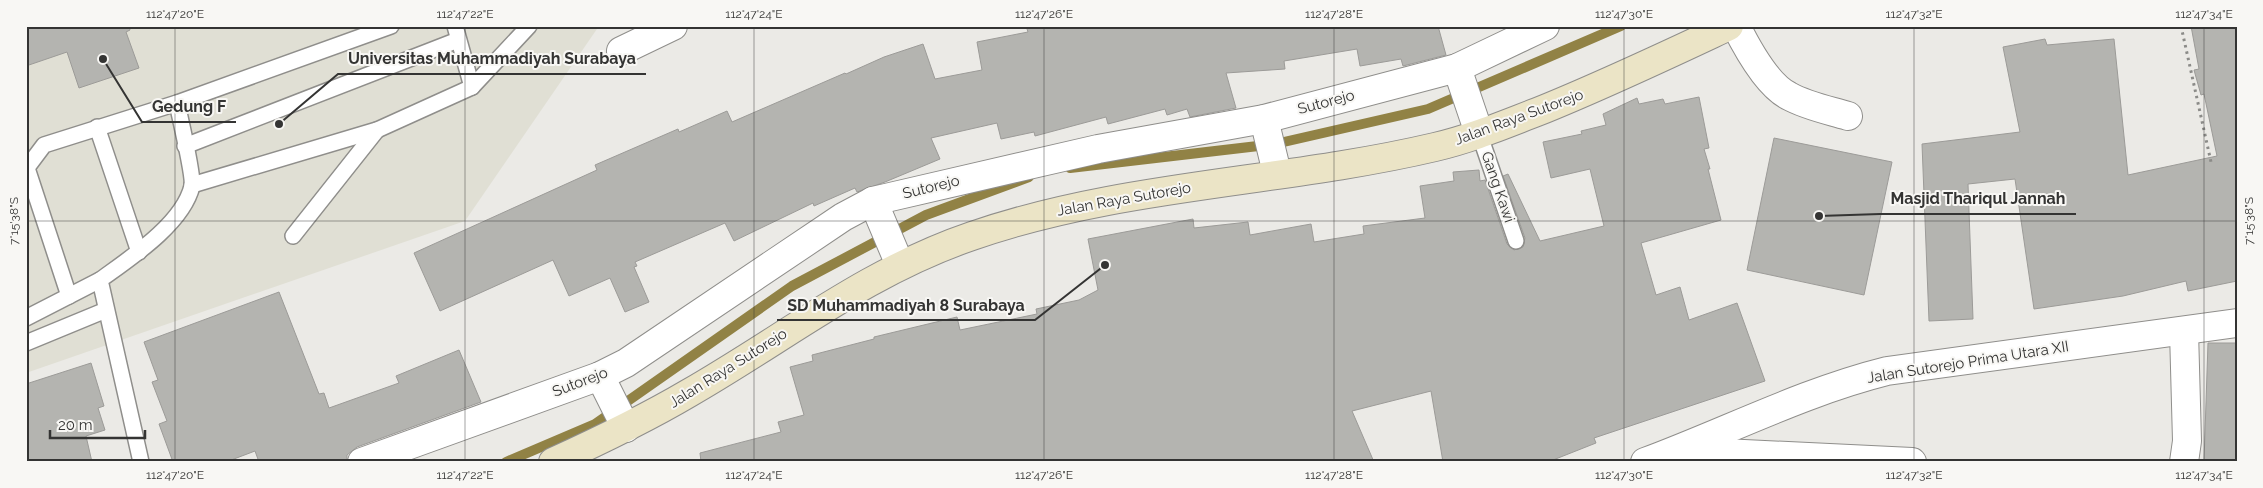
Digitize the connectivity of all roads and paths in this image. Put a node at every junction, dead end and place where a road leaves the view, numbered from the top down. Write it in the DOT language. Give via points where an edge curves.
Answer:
graph roads {
  1 [pos="391,26"];
  2 [pos="529,26"];
  3 [pos="673,26"];
  4 [pos="1544,26"];
  5 [pos="1729,26"];
  6 [pos="1736,26"];
  7 [pos="2181,26"];
  8 [pos="456,33"];
  9 [pos="621,51"];
  10 [pos="1457,71"];
  11 [pos="472,87"];
  12 [pos="177,103"];
  13 [pos="1848,116"];
  14 [pos="1476,126"];
  15 [pos="97,127"];
  16 [pos="377,130"];
  17 [pos="1270,143"];
  18 [pos="185,146"];
  19 [pos="2211,162"];
  20 [pos="26,168"];
  21 [pos="192,186"];
  22 [pos="876,209"];
  23 [pos="293,236"];
  24 [pos="1516,241"];
  25 [pos="139,252"];
  26 [pos="895,255"];
  27 [pos="100,280"];
  28 [pos="69,296"];
  29 [pos="106,310"];
  30 [pos="26,318"];
  31 [pos="2237,323"];
  32 [pos="2184,331"];
  33 [pos="26,343"];
  34 [pos="601,380"];
  35 [pos="624,423"];
  36 [pos="1675,451"];
  37 [pos="141,462"];
  38 [pos="362,462"];
  39 [pos="553,462"];
  40 [pos="1645,462"];
  41 [pos="1912,462"];
  42 [pos="2184,462"];
  1 -- 12 [label="lane"];
  2 -- 11 [label="lane"];
  3 -- 9 [label="street"];
  4 -- 10 [label="street, Sutorejo"];
  5 -- 14 [label="main road, Jalan Raya Sutorejo" via="1599,87"];
  6 -- 13 [label="street" via="1748,50 1777,88 1805,103"];
  7 -- 19 [label="path"];
  8 -- 11 [label="lane"];
  8 -- 18 [label="lane"];
  10 -- 14 [label="street"];
  10 -- 17 [label="street, Sutorejo"];
  11 -- 16 [label="lane"];
  12 -- 15 [label="lane"];
  12 -- 18 [label="lane"];
  14 -- 17 [label="main road, Jalan Raya Sutorejo" via="1461,140 1397,155"];
  14 -- 24 [label="lane, Gang Kawi"];
  15 -- 20 [label="lane" via="44,145"];
  15 -- 25 [label="lane"];
  16 -- 21 [label="lane"];
  16 -- 23 [label="lane"];
  17 -- 22 [label="street, Sutorejo" via="1098,149"];
  17 -- 26 [label="main road, Jalan Raya Sutorejo" via="1081,205"];
  18 -- 21 [label="lane"];
  20 -- 28 [label="lane"];
  21 -- 25 [label="lane" via="175,219"];
  22 -- 26 [label="street"];
  22 -- 34 [label="street, Sutorejo" via="843,217"];
  25 -- 27 [label="lane"];
  26 -- 35 [label="main road, Jalan Raya Sutorejo" via="856,288 691,392"];
  27 -- 28 [label="lane"];
  27 -- 29 [label="lane"];
  28 -- 30 [label="lane"];
  29 -- 33 [label="lane"];
  29 -- 37 [label="lane"];
  31 -- 32 [label="street, Jalan Sutorejo Prima Utara XII"];
  32 -- 36 [label="street, Jalan Sutorejo Prima Utara XII" via="1881,373 1788,404"];
  32 -- 42 [label="street" via="2187,442"];
  34 -- 35 [label="street"];
  34 -- 38 [label="street, Sutorejo"];
  35 -- 39 [label="main road, Jalan Raya Sutorejo"];
  36 -- 40 [label="street, Jalan Sutorejo Prima Utara XII"];
  36 -- 41 [label="street, Jalan Sutorejo Prima Utara XII"];
}
